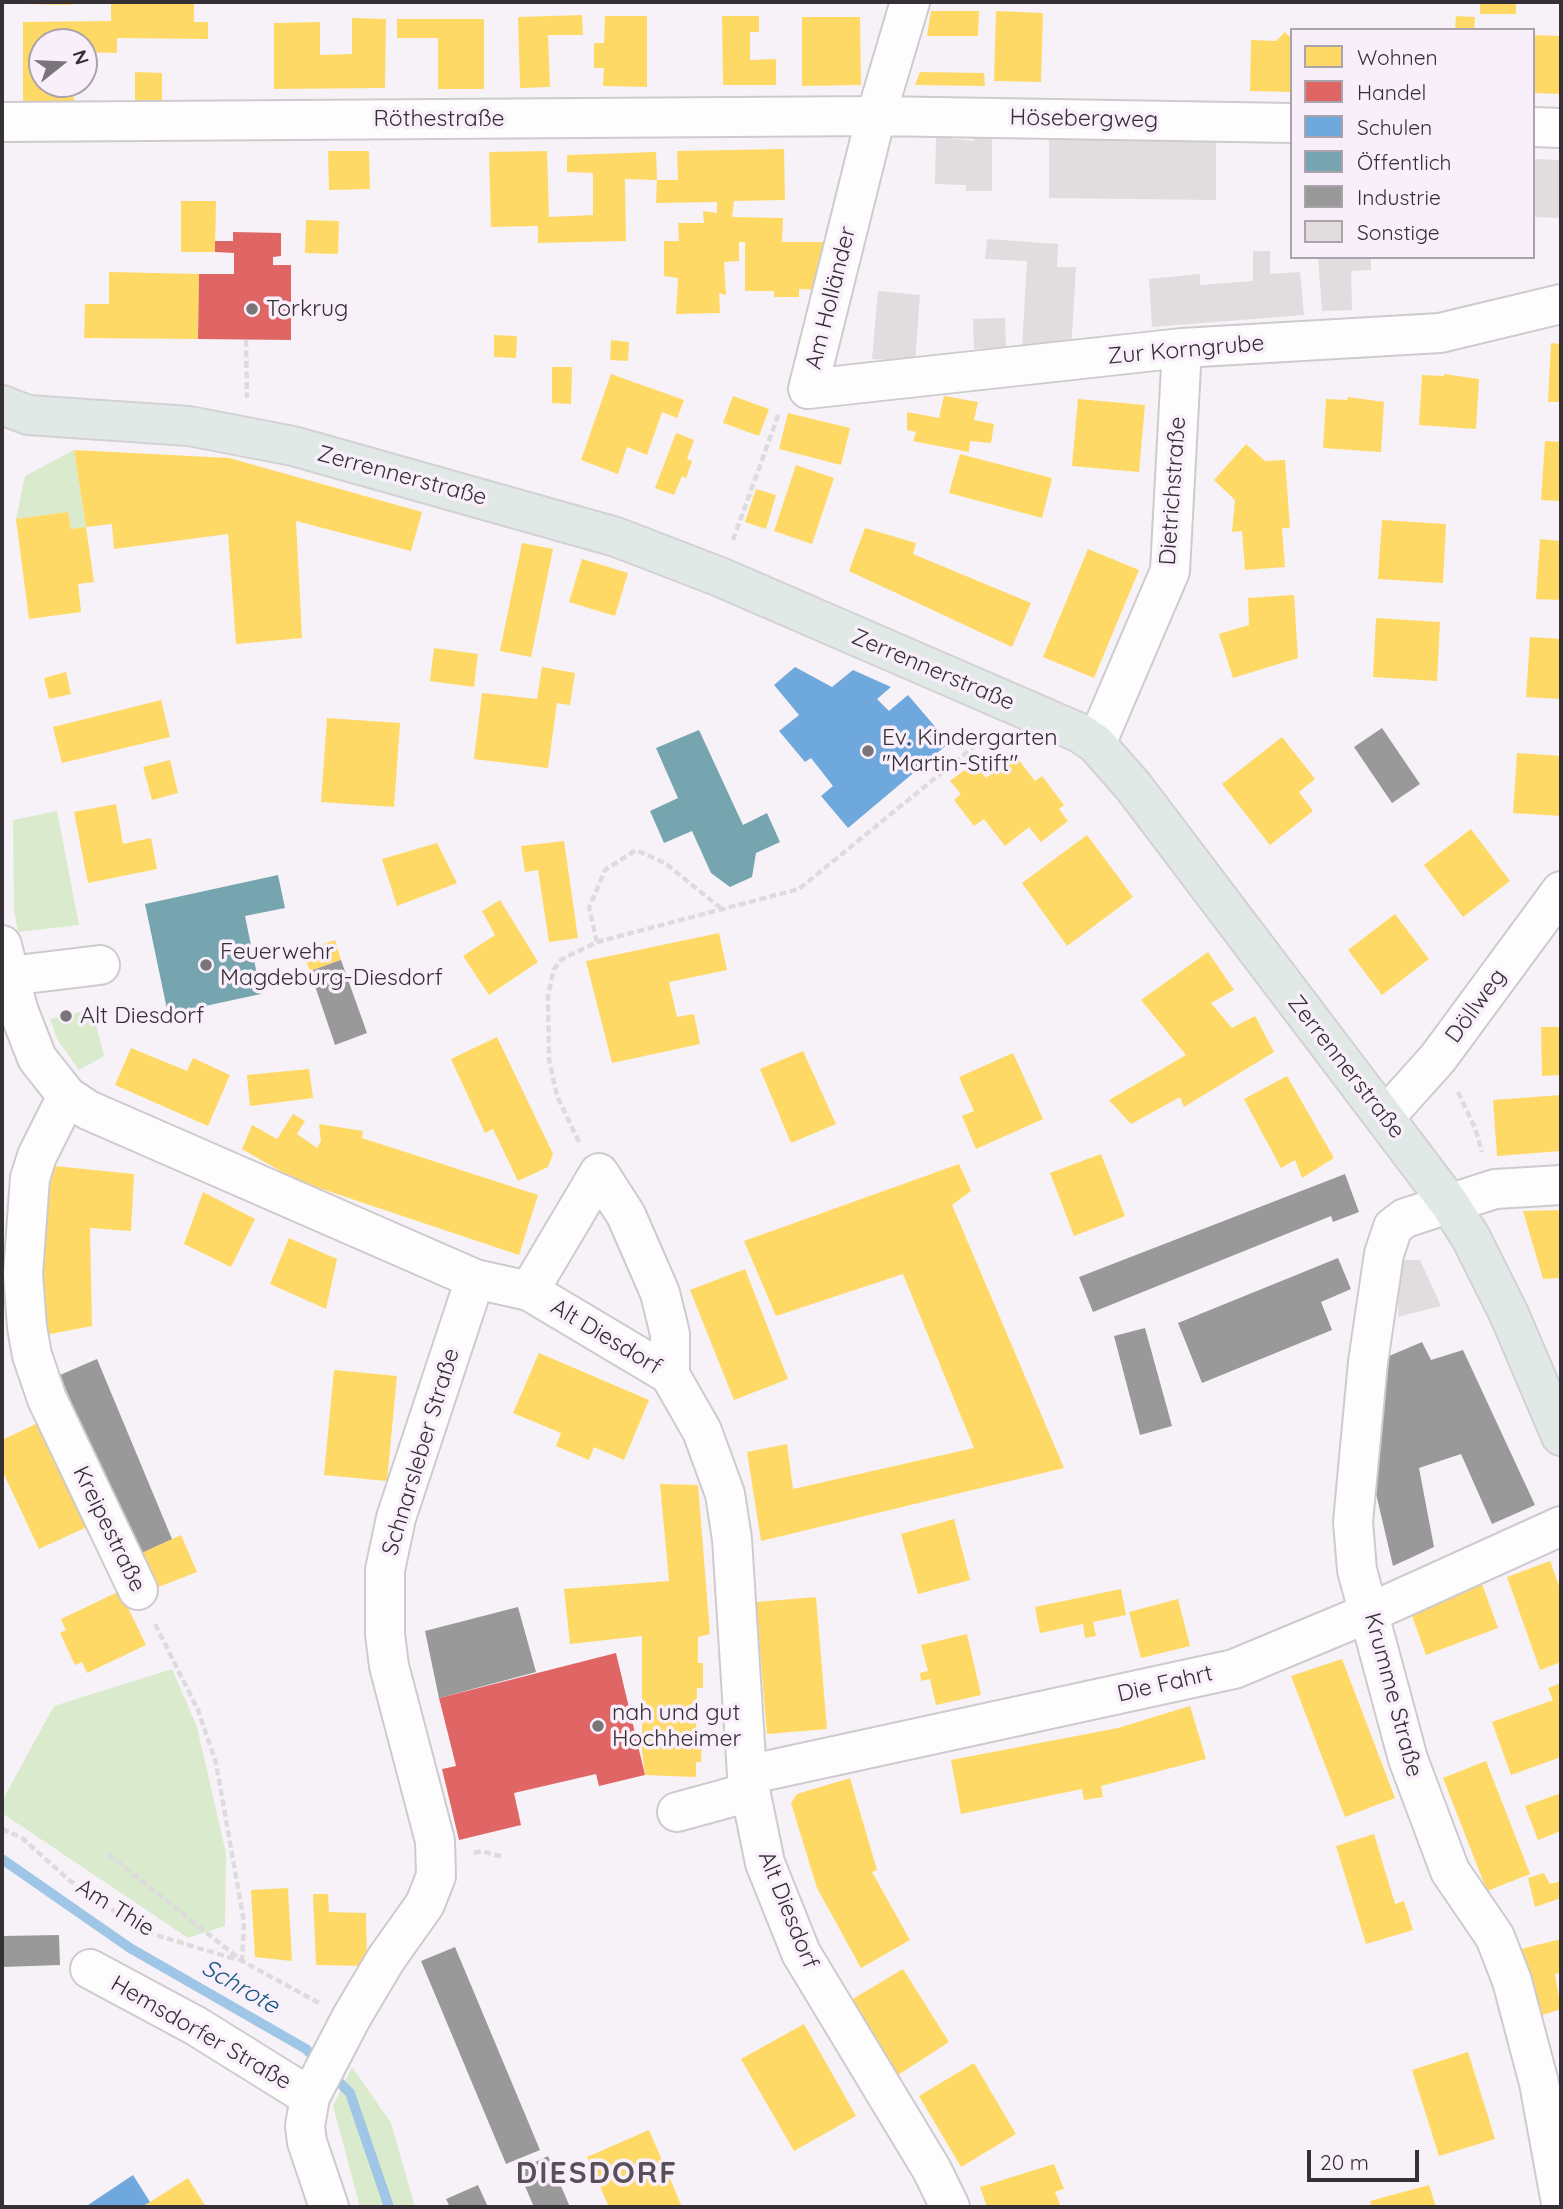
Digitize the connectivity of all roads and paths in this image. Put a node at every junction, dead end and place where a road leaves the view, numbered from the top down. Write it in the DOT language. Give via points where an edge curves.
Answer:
graph roads {
  1 [pos="910,2"];
  2 [pos="876,116"];
  3 [pos="2,121"];
  4 [pos="1290,123"];
  5 [pos="1535,127"];
  6 [pos="1561,128"];
  7 [pos="1561,304"];
  8 [pos="246,340"];
  9 [pos="1182,348"];
  10 [pos="808,389"];
  11 [pos="247,400"];
  12 [pos="2,405"];
  13 [pos="720,577"];
  14 [pos="1010,702"];
  15 [pos="1096,744"];
  16 [pos="1561,891"];
  17 [pos="724,911"];
  18 [pos="597,942"];
  19 [pos="5,960"];
  20 [pos="100,965"];
  21 [pos="1438,1058"];
  22 [pos="67,1096"];
  23 [pos="1385,1117"];
  24 [pos="37,1156"];
  25 [pos="2,1172"];
  26 [pos="599,1173"];
  27 [pos="1561,1185"];
  28 [pos="1495,1189"];
  29 [pos="1449,1203"];
  30 [pos="475,1279"];
  31 [pos="528,1291"];
  32 [pos="670,1375"];
  33 [pos="1561,1436"];
  34 [pos="1561,1526"];
  35 [pos="138,1590"];
  36 [pos="1371,1612"];
  37 [pos="748,1783"];
  38 [pos="677,1812"];
  39 [pos="2,1829"];
  40 [pos="108,1854"];
  41 [pos="242,1961"];
  42 [pos="90,1969"];
  43 [pos="346,2031"];
  44 [pos="310,2097"];
  45 [pos="1561,2203"];
  46 [pos="330,2207"];
  47 [pos="950,2207"];
  1 -- 2 [label="street, Am Holländer"];
  2 -- 3 [label="street, Röthestraße"];
  2 -- 4 [label="street, Hösebergweg"];
  2 -- 10 [label="street, Am Holländer"];
  5 -- 6 [label="street"];
  7 -- 9 [label="street, Zur Korngrube" via="1440,333"];
  8 -- 11 [label="path"];
  9 -- 10 [label="street, Zur Korngrube"];
  9 -- 15 [label="street, Dietrichstraße" via="1170,571"];
  10 -- 13 [label="path, Am Holländer" via="781,407"];
  12 -- 13 [label="main road, Zerrennerstraße" via="28,415 189,426 293,446 616,537"];
  13 -- 14 [label="main road, Zerrennerstraße"];
  14 -- 15 [label="main road, Zerrennerstraße"];
  14 -- 17 [label="path" via="987,737 799,889"];
  15 -- 23 [label="main road, Zerrennerstraße"];
  16 -- 21 [label="street, Döllweg"];
  17 -- 18 [label="path"];
  17 -- 18 [label="path" via="665,863 636,850 605,870 589,908"];
  18 -- 26 [label="path" via="573,951 554,969 548,1021 549,1060 557,1096 575,1137"];
  19 -- 20 [label="street"];
  19 -- 22 [label="street, Alt Diesdorf" via="29,1042"];
  21 -- 23 [label="street, Döllweg"];
  21 -- 28 [label="path" via="1475,1128"];
  22 -- 24 [label="street, Kreipestraße"];
  22 -- 30 [label="street, Alt Diesdorf" via="111,1122"];
  23 -- 29 [label="main road, Zerrennerstraße"];
  24 -- 25 [label="street"];
  24 -- 35 [label="street, Kreipestraße" via="26,1203 23,1274 32,1355 47,1399"];
  26 -- 31 [label="street"];
  26 -- 32 [label="street" via="629,1223 660,1293 670,1334"];
  27 -- 28 [label="street, Krumme Straße"];
  28 -- 29 [label="street, Krumme Straße"];
  29 -- 33 [label="main road, Zerrennerstraße" via="1509,1314"];
  29 -- 36 [label="street, Krumme Straße" via="1398,1222 1384,1254 1353,1522 1357,1570"];
  30 -- 31 [label="street, Alt Diesdorf"];
  30 -- 43 [label="street, Schnarsleber Straße" via="396,1518 386,1570 389,1666 430,1822 436,1876 425,1904 386,1959"];
  31 -- 32 [label="street, Alt Diesdorf"];
  32 -- 37 [label="street, Alt Diesdorf" via="711,1450 725,1494"];
  34 -- 36 [label="street, Die Fahrt"];
  35 -- 41 [label="path, Kreipestraße" via="198,1710 216,1763 244,1922"];
  36 -- 37 [label="street, Die Fahrt" via="1234,1669"];
  36 -- 45 [label="street, Krumme Straße" via="1391,1698 1426,1809 1450,1871 1495,1937 1512,1981 1539,2083"];
  37 -- 38 [label="street, Die Fahrt"];
  37 -- 47 [label="street, Alt Diesdorf" via="765,1863 801,1953"];
  39 -- 41 [label="path, Am Thie" via="22,1839 69,1880 130,1922 159,1936"];
  40 -- 41 [label="path"];
  41 -- 43 [label="path"];
  42 -- 44 [label="street, Hemsdorfer Straße" via="196,2026"];
  43 -- 44 [label="street, Hemsdorfer Straße"];
  44 -- 46 [label="street, Hemsdorfer Straße" via="307,2142"];
}
